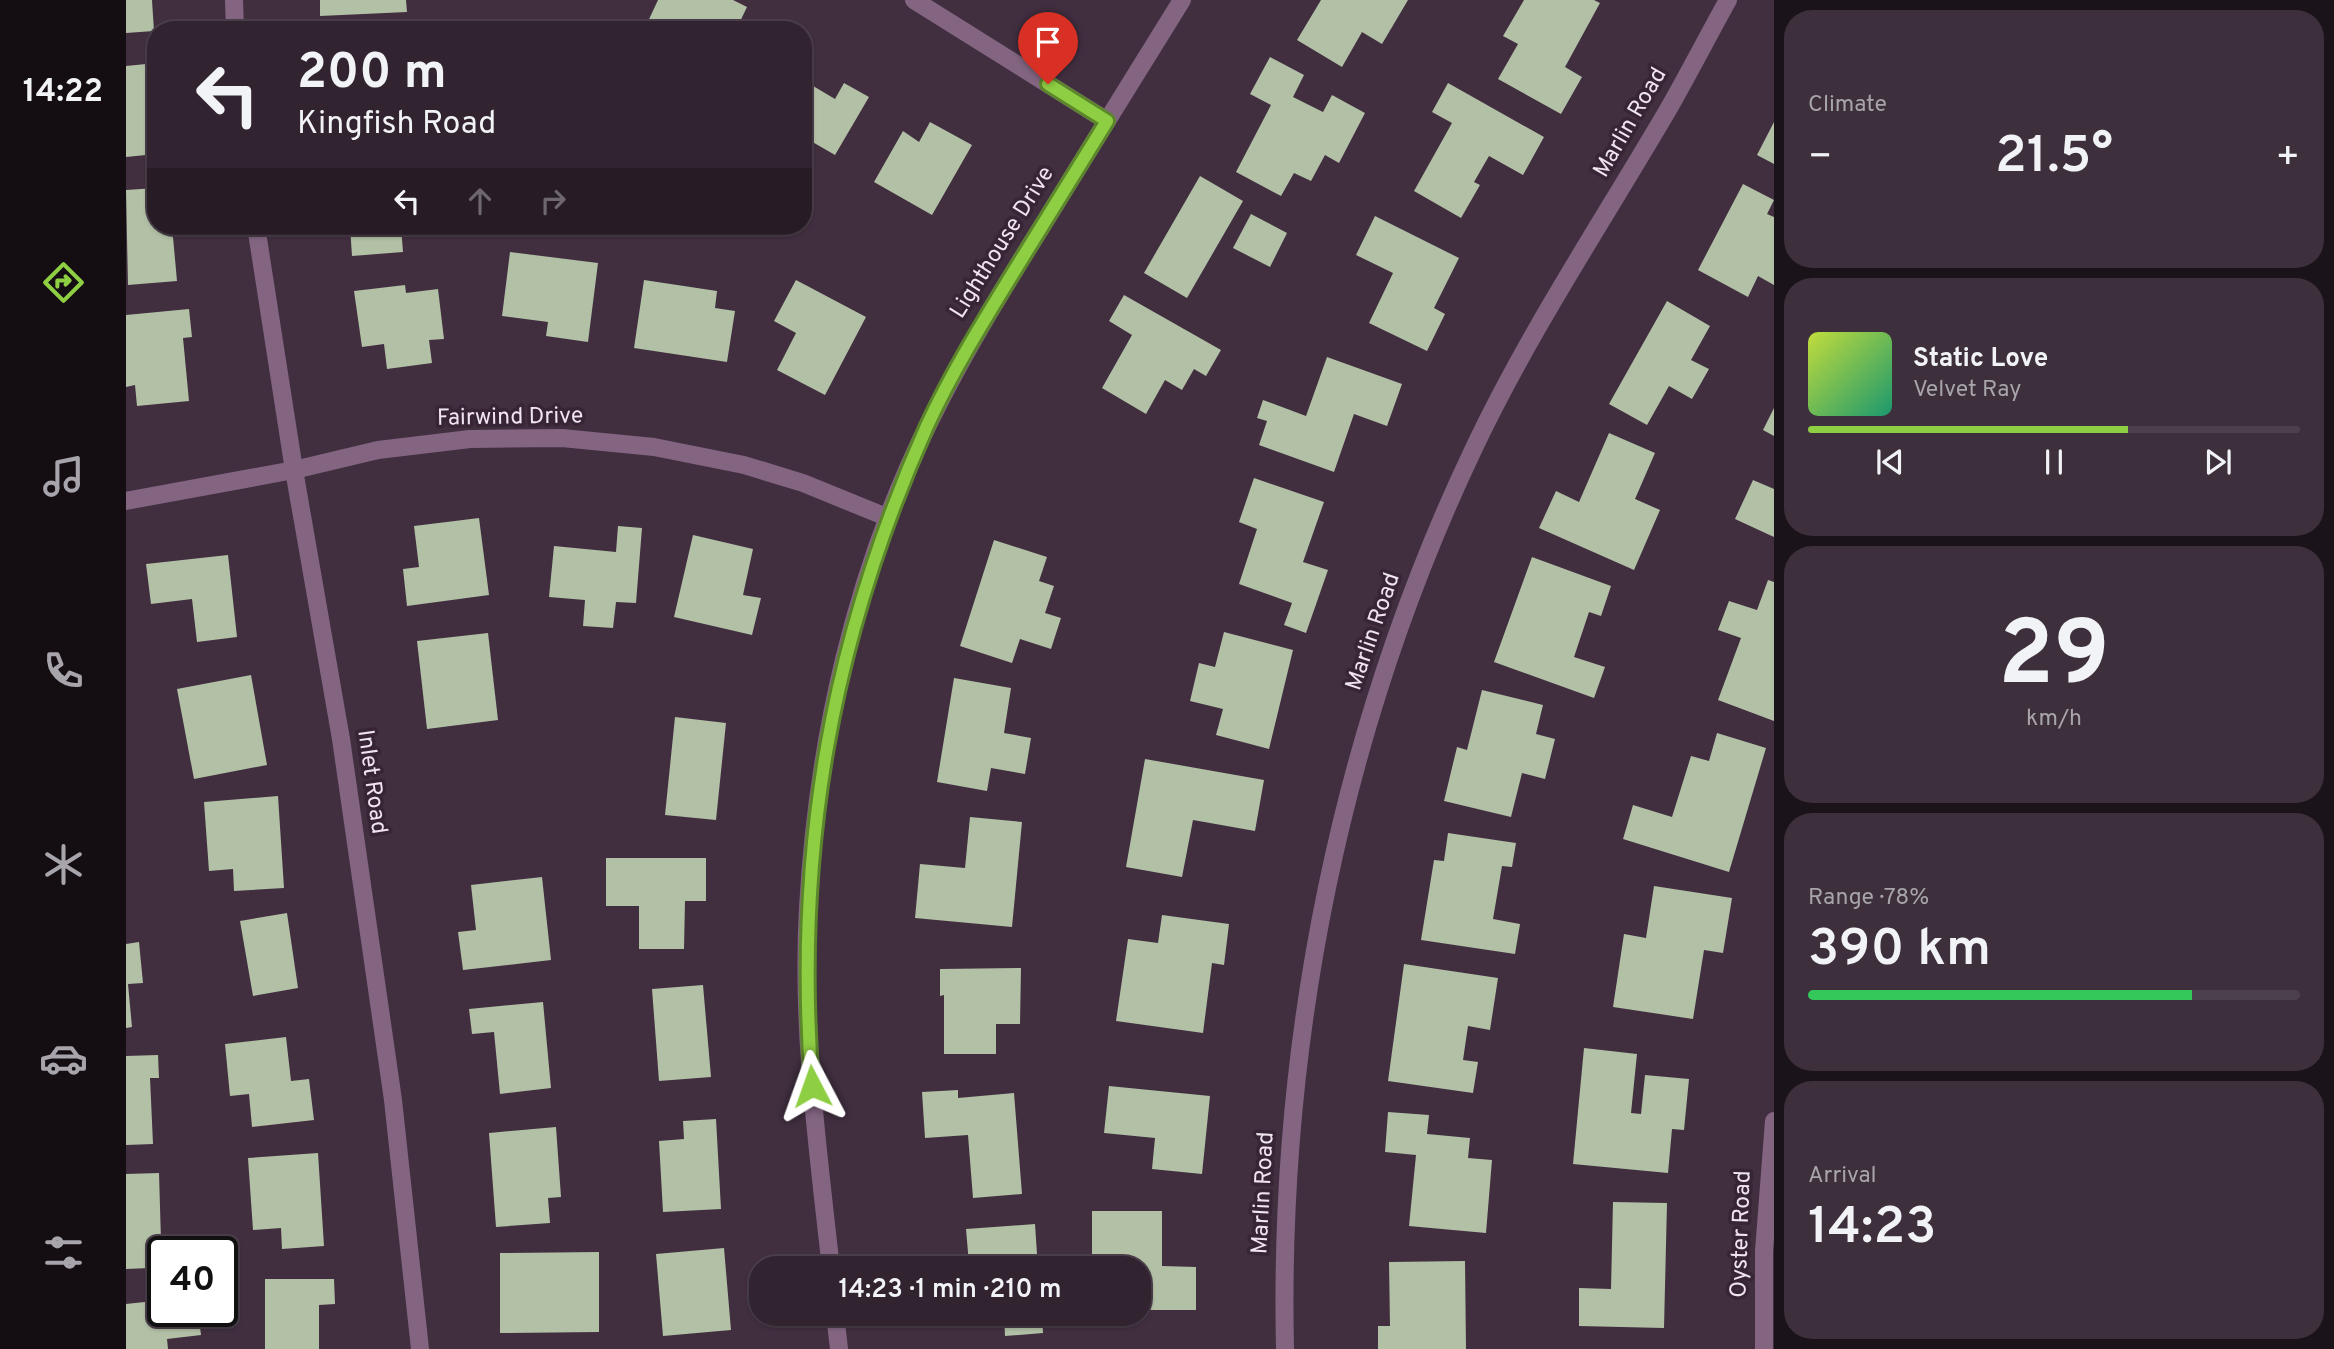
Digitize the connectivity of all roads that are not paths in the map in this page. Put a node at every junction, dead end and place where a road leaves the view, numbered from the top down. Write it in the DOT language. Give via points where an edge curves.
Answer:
graph roads {
  1 [pos="233,0"];
  2 [pos="914,0"];
  3 [pos="1182,0"];
  4 [pos="1728,0"];
  5 [pos="234,21"];
  6 [pos="1107,121"];
  7 [pos="257,235"];
  8 [pos="294,470"];
  9 [pos="126,501"];
  10 [pos="888,517"];
  11 [pos="1774,1121"];
  12 [pos="830,1256"];
  13 [pos="836,1326"];
  14 [pos="419,1349"];
  15 [pos="839,1349"];
  16 [pos="1285,1349"];
  17 [pos="1764,1349"];
  1 -- 5 [label="street"];
  2 -- 6 [label="street"];
  3 -- 6 [label="street, Lighthouse Drive"];
  4 -- 16 [label="street, Marlin Road" via="1670,107 1531,337 1479,438 1424,564 1382,682 1350,788 1322,910 1301,1034 1289,1159"];
  6 -- 10 [label="street, Lighthouse Drive" via="975,335 928,424"];
  7 -- 8 [label="street, Inlet Road"];
  8 -- 9 [label="street, Fairwind Drive"];
  8 -- 10 [label="street, Fairwind Drive" via="378,450 470,439 562,438 654,447 744,465"];
  8 -- 14 [label="street, Inlet Road" via="341,739 393,1100"];
  10 -- 12 [label="street, Lighthouse Drive" via="857,612 833,710 817,809 808,909 807,1010"];
  11 -- 17 [label="street, Oyster Road" via="1764,1251"];
  13 -- 15 [label="street"];
}
